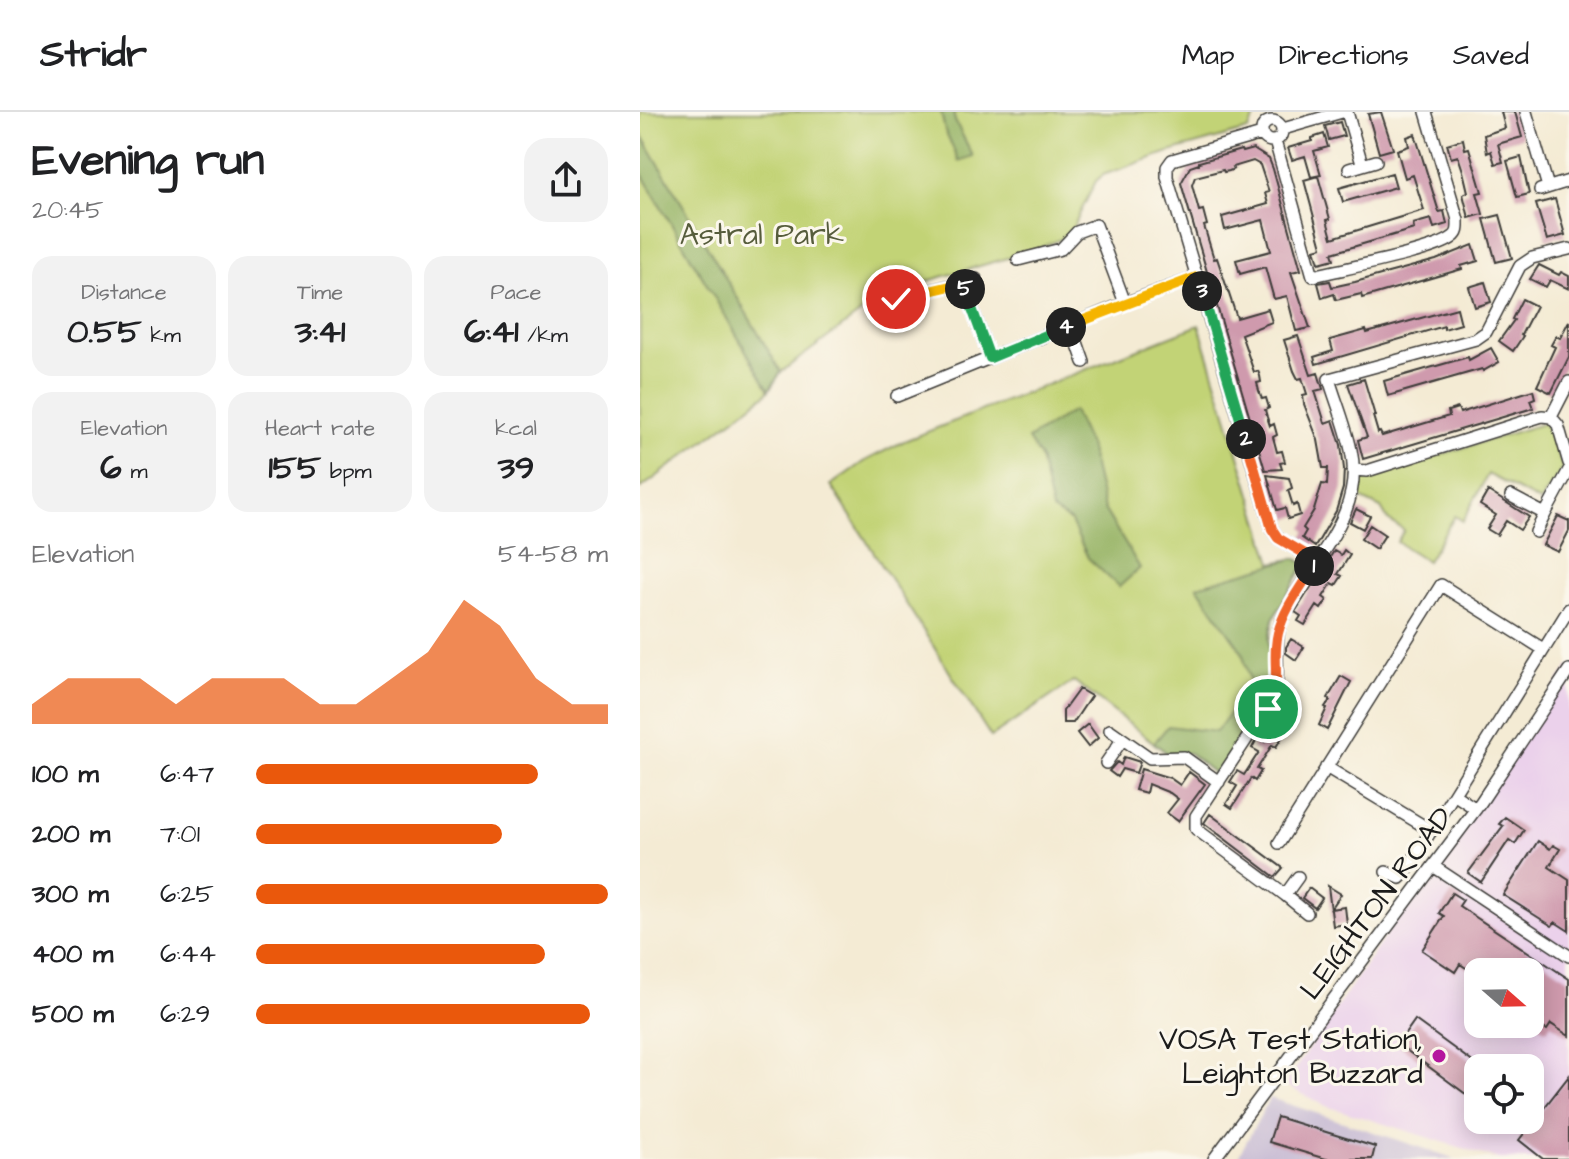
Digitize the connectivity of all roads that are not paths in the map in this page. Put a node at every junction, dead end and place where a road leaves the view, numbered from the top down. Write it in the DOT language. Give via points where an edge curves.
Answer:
graph roads {
  1 [pos="1344,112"];
  2 [pos="1426,112"];
  3 [pos="1526,112"];
  4 [pos="1268,116"];
  5 [pos="1283,129"];
  6 [pos="1262,134"];
  7 [pos="1275,141"];
  8 [pos="1376,161"];
  9 [pos="1362,164"];
  10 [pos="1349,169"];
  11 [pos="1569,181"];
  12 [pos="1569,249"];
  13 [pos="1018,260"];
  14 [pos="1197,277"];
  15 [pos="976,279"];
  16 [pos="963,283"];
  17 [pos="896,299"];
  18 [pos="1125,303"];
  19 [pos="1071,325"];
  20 [pos="990,358"];
  21 [pos="1084,362"];
  22 [pos="1569,382"];
  23 [pos="897,396"];
  24 [pos="1551,417"];
  25 [pos="1569,463"];
  26 [pos="1353,470"];
  27 [pos="1569,470"];
  28 [pos="1511,496"];
  29 [pos="1545,514"];
  30 [pos="1536,532"];
  31 [pos="1317,561"];
  32 [pos="1569,609"];
  33 [pos="1543,649"];
  34 [pos="1569,670"];
  35 [pos="1110,730"];
  36 [pos="1122,740"];
  37 [pos="1106,763"];
  38 [pos="1326,767"];
  39 [pos="1219,782"];
  40 [pos="1455,795"];
  41 [pos="1476,809"];
  42 [pos="1432,831"];
  43 [pos="1279,843"];
  44 [pos="1433,866"];
  45 [pos="1386,872"];
  46 [pos="1298,877"];
  47 [pos="1285,895"];
  48 [pos="1307,913"];
  49 [pos="1569,956"];
  50 [pos="1214,1159"];
  1 -- 5 [label="street"];
  1 -- 9 [label="street"];
  2 -- 7 [label="street" via="1458,220 1454,237 1313,276"];
  3 -- 11 [label="street" via="1544,188"];
  4 -- 5 [label="street"];
  4 -- 6 [label="street"];
  5 -- 7 [label="street"];
  6 -- 7 [label="street"];
  6 -- 14 [label="street" via="1180,157 1167,167"];
  8 -- 9 [label="street"];
  9 -- 10 [label="street"];
  12 -- 26 [label="street" via="1520,266 1486,332 1476,339 1329,379"];
  13 -- 18 [label="street" via="1061,249 1077,232 1096,225"];
  14 -- 18 [label="street"];
  14 -- 31 [label="street" via="1272,529"];
  15 -- 16 [label="street"];
  16 -- 17 [label="street"];
  16 -- 20 [label="street"];
  18 -- 19 [label="street"];
  19 -- 20 [label="street"];
  19 -- 21 [label="street"];
  20 -- 23 [label="street"];
  22 -- 24 [label="street"];
  24 -- 25 [label="street"];
  24 -- 26 [label="street" via="1367,471"];
  26 -- 31 [label="street" via="1345,516"];
  27 -- 29 [label="street"];
  28 -- 29 [label="street"];
  29 -- 30 [label="street"];
  31 -- 39 [label="street" via="1283,617 1275,696"];
  32 -- 33 [label="street"];
  33 -- 38 [label="street" via="1441,585"];
  33 -- 40 [label="street"];
  34 -- 41 [label="street, LEIGHTON ROAD"];
  35 -- 36 [label="street"];
  36 -- 37 [label="street"];
  36 -- 39 [label="street" via="1150,758 1184,757"];
  38 -- 42 [label="street"];
  38 -- 43 [label="street"];
  39 -- 47 [label="street" via="1196,816 1196,829"];
  40 -- 41 [label="street"];
  40 -- 42 [label="street"];
  41 -- 44 [label="street, LEIGHTON ROAD"];
  42 -- 45 [label="street" via="1404,875"];
  44 -- 49 [label="street"];
  44 -- 50 [label="street, LEIGHTON ROAD"];
  46 -- 47 [label="street"];
  47 -- 48 [label="street"];
}
